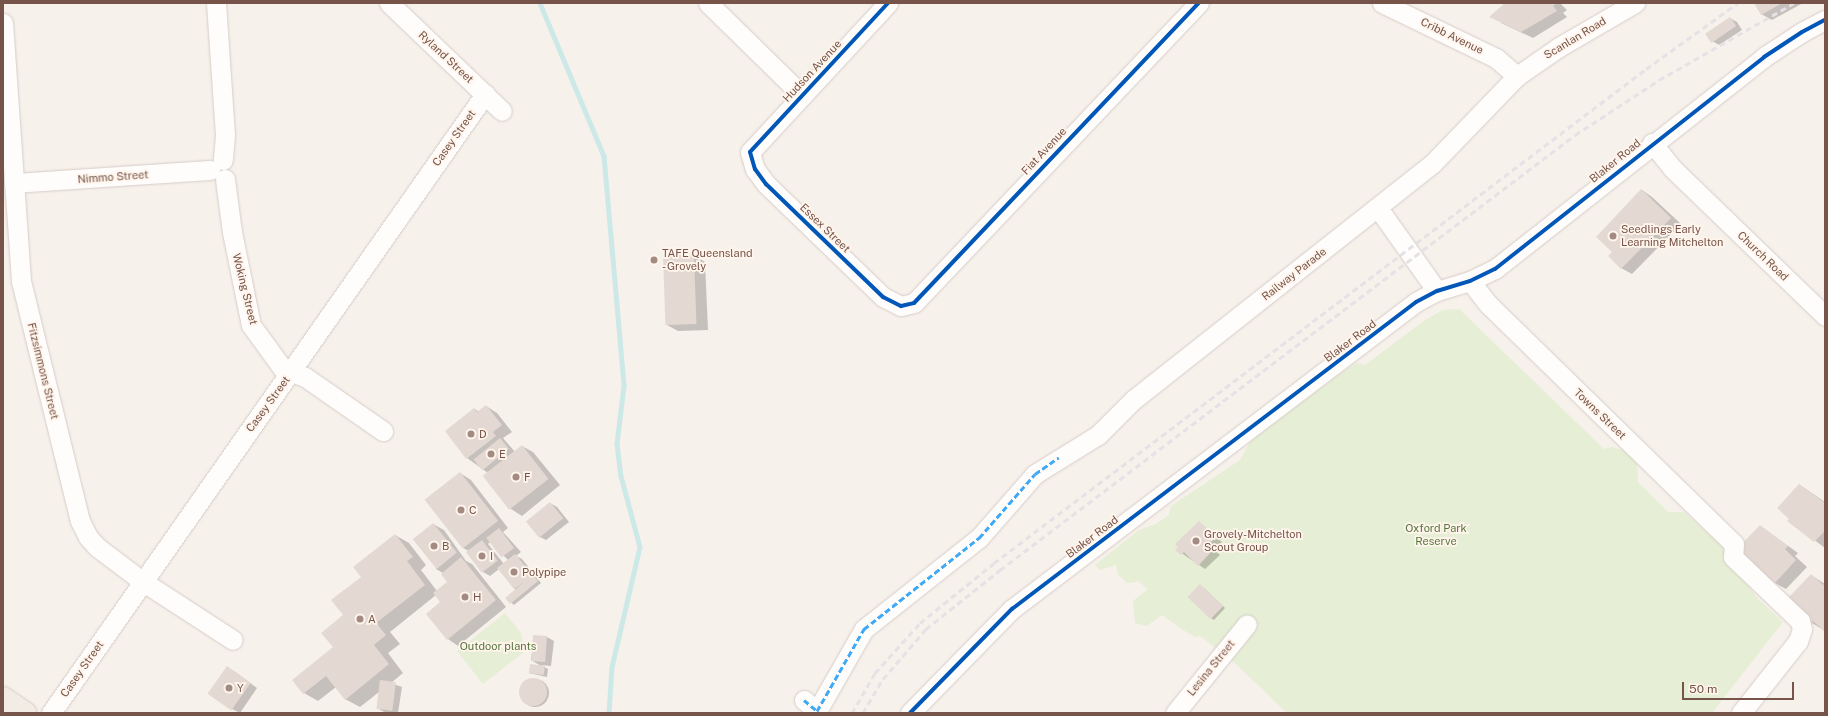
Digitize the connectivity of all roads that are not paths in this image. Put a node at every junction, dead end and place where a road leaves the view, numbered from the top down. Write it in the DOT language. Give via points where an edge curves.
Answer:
graph roads {
  1 [pos="216,3"];
  2 [pos="389,3"];
  3 [pos="708,3"];
  4 [pos="888,3"];
  5 [pos="1199,3"];
  6 [pos="1382,3"];
  7 [pos="1635,3"];
  8 [pos="1825,20"];
  9 [pos="3,23"];
  10 [pos="1517,76"];
  11 [pos="484,94"];
  12 [pos="801,94"];
  13 [pos="502,111"];
  14 [pos="1652,143"];
  15 [pos="750,152"];
  16 [pos="220,170"];
  17 [pos="14,183"];
  18 [pos="1378,208"];
  19 [pos="1470,282"];
  20 [pos="1437,291"];
  21 [pos="900,306"];
  22 [pos="1825,316"];
  23 [pos="292,371"];
  24 [pos="383,431"];
  25 [pos="142,581"];
  26 [pos="1247,624"];
  27 [pos="233,640"];
  28 [pos="3,698"];
  29 [pos="804,700"];
  30 [pos="24,713"];
  31 [pos="51,713"];
  32 [pos="910,713"];
  33 [pos="1175,713"];
  34 [pos="1741,713"];
  1 -- 16 [label="street, Woking Street" via="225,135"];
  2 -- 11 [label="street, Ryland Street"];
  3 -- 12 [label="street"];
  4 -- 12 [label="street, Hudson Avenue"];
  5 -- 21 [label="street, Fiat Avenue" via="914,303"];
  6 -- 10 [label="street, Cribb Avenue" via="1496,58"];
  7 -- 10 [label="street, Scanlan Road" via="1557,48"];
  8 -- 14 [label="street, Blaker Road" via="1764,58"];
  9 -- 17 [label="street, Fitzsimmons Street"];
  10 -- 18 [label="street, Railway Parade" via="1432,164"];
  11 -- 13 [label="street, Ryland Street"];
  11 -- 23 [label="street, Casey Street"];
  12 -- 15 [label="street, Hudson Avenue"];
  14 -- 19 [label="street, Blaker Road" via="1495,269"];
  14 -- 22 [label="street, Church Road" via="1672,168"];
  15 -- 21 [label="street, Essex Street" via="754,169 766,184 883,297"];
  16 -- 17 [label="street, Nimmo Street"];
  16 -- 23 [label="street, Woking Street" via="251,325 283,368"];
  17 -- 25 [label="street, Fitzsimmons Street" via="21,281 80,521 88,537 97,547"];
  18 -- 20 [label="street"];
  18 -- 29 [label="street, Railway Parade" via="1133,400 1098,435 1035,474 979,538 864,629 817,711"];
  19 -- 20 [label="street, Blaker Road"];
  19 -- 34 [label="street, Towns Street" via="1489,305 1734,544 1733,557 1800,621 1802,629 1798,641"];
  20 -- 32 [label="street, Blaker Road" via="1416,302 1012,609"];
  23 -- 24 [label="street, Woking Street" via="305,377"];
  23 -- 25 [label="street, Casey Street"];
  25 -- 27 [label="street, Fitzsimmons Street"];
  25 -- 31 [label="street, Casey Street"];
  26 -- 33 [label="street, Lesina Street"];
  28 -- 30 [label="main road"];
}
